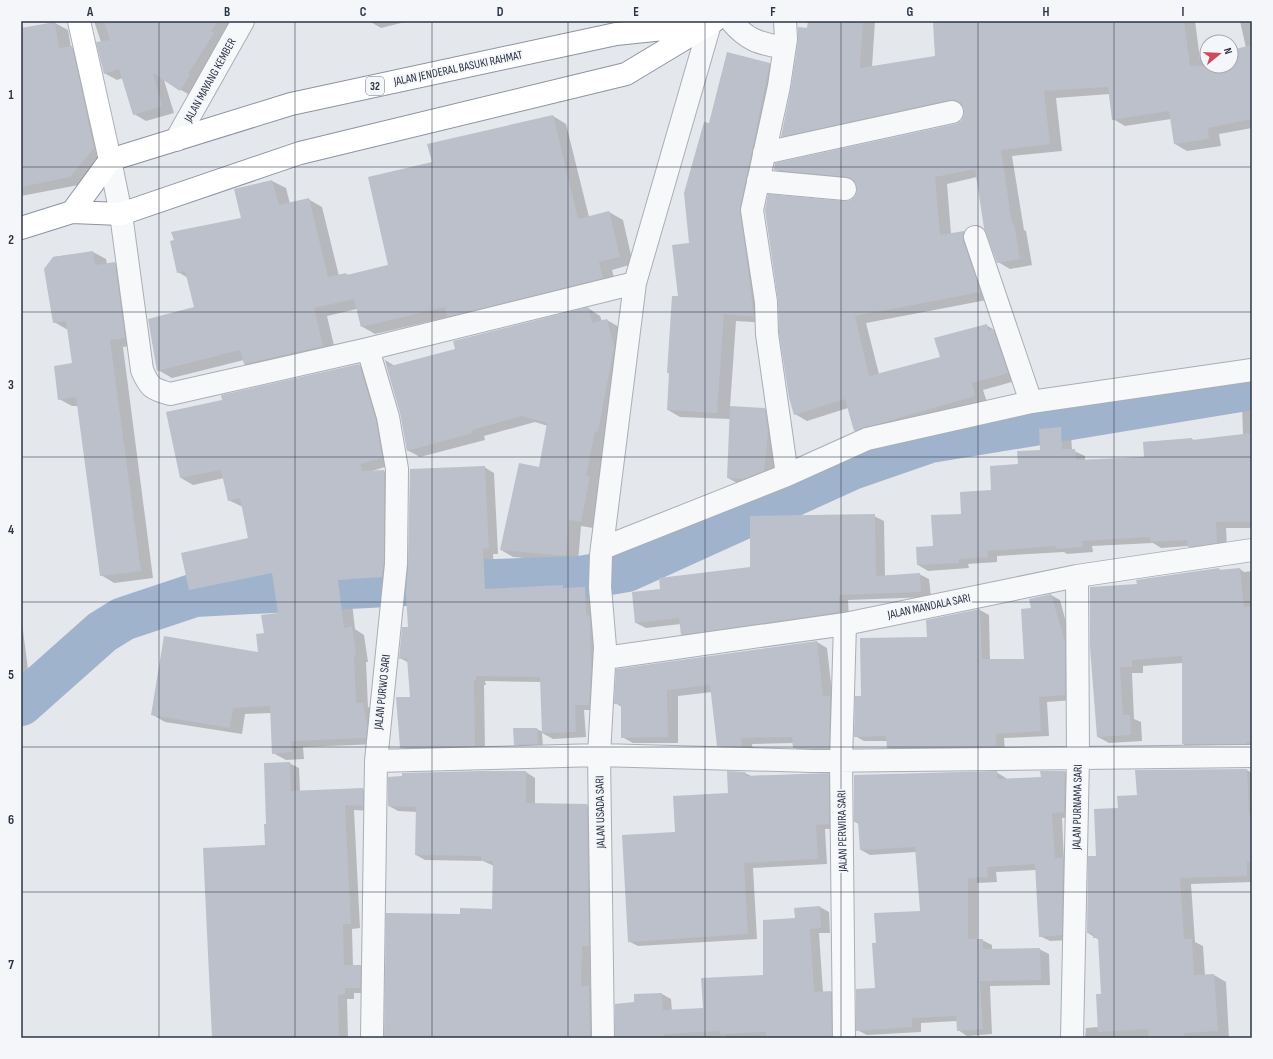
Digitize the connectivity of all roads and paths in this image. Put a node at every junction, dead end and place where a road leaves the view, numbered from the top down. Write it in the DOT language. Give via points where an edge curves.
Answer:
graph roads {
  1 [pos="79,21"];
  2 [pos="243,21"];
  3 [pos="731,21"];
  4 [pos="785,21"];
  5 [pos="712,23"];
  6 [pos="784,48"];
  7 [pos="952,112"];
  8 [pos="176,140"];
  9 [pos="764,153"];
  10 [pos="110,160"];
  11 [pos="758,181"];
  12 [pos="844,189"];
  13 [pos="72,212"];
  14 [pos="122,214"];
  15 [pos="21,228"];
  16 [pos="975,236"];
  17 [pos="635,283"];
  18 [pos="368,349"];
  19 [pos="1252,370"];
  20 [pos="1031,402"];
  21 [pos="787,475"];
  22 [pos="1252,550"];
  23 [pos="602,552"];
  24 [pos="1077,576"];
  25 [pos="845,624"];
  26 [pos="604,658"];
  27 [pos="599,755"];
  28 [pos="1252,756"];
  29 [pos="1078,758"];
  30 [pos="376,761"];
  31 [pos="841,761"];
  32 [pos="372,1038"];
  33 [pos="603,1038"];
  34 [pos="844,1038"];
  35 [pos="1072,1038"];
  1 -- 10 [label="main road"];
  2 -- 8 [label="street, JALAN MAYANG KEMBER"];
  3 -- 6 [label="street" via="743,34 762,43"];
  4 -- 6 [label="street"];
  5 -- 8 [label="main road, JALAN JENDERAL BASUKI RAHMAT / 32" via="616,34 306,101"];
  5 -- 14 [label="main road" via="626,74 300,153"];
  5 -- 17 [label="street, JALAN USADA SARI"];
  6 -- 9 [label="street" via="779,86"];
  7 -- 9 [label="street"];
  8 -- 10 [label="main road, JALAN JENDERAL BASUKI RAHMAT / 32"];
  9 -- 11 [label="street"];
  10 -- 13 [label="main road"];
  10 -- 14 [label="street"];
  11 -- 12 [label="street"];
  11 -- 21 [label="street" via="752,210"];
  13 -- 14 [label="main road"];
  13 -- 15 [label="main road"];
  14 -- 18 [label="street" via="142,370 148,385 157,391 170,394"];
  16 -- 20 [label="street"];
  17 -- 18 [label="street"];
  17 -- 23 [label="street, JALAN USADA SARI"];
  18 -- 30 [label="street, JALAN PURWO SARI" via="388,417 397,469 396,564"];
  19 -- 20 [label="street"];
  20 -- 21 [label="street" via="867,439"];
  21 -- 23 [label="street"];
  22 -- 24 [label="street, JALAN MANDALA SARI"];
  23 -- 26 [label="street, JALAN USADA SARI" via="600,587"];
  24 -- 25 [label="street, JALAN MANDALA SARI"];
  24 -- 29 [label="street, JALAN PURNAMA SARI"];
  25 -- 26 [label="street, JALAN MANDALA SARI"];
  25 -- 31 [label="street, JALAN PERWIRA SARI"];
  26 -- 27 [label="street, JALAN USADA SARI"];
  27 -- 30 [label="street"];
  27 -- 31 [label="street"];
  27 -- 33 [label="street, JALAN USADA SARI"];
  28 -- 29 [label="street"];
  29 -- 31 [label="street"];
  29 -- 35 [label="street, JALAN PURNAMA SARI"];
  30 -- 32 [label="street, JALAN PURWO SARI"];
  31 -- 34 [label="street, JALAN PERWIRA SARI"];
}
